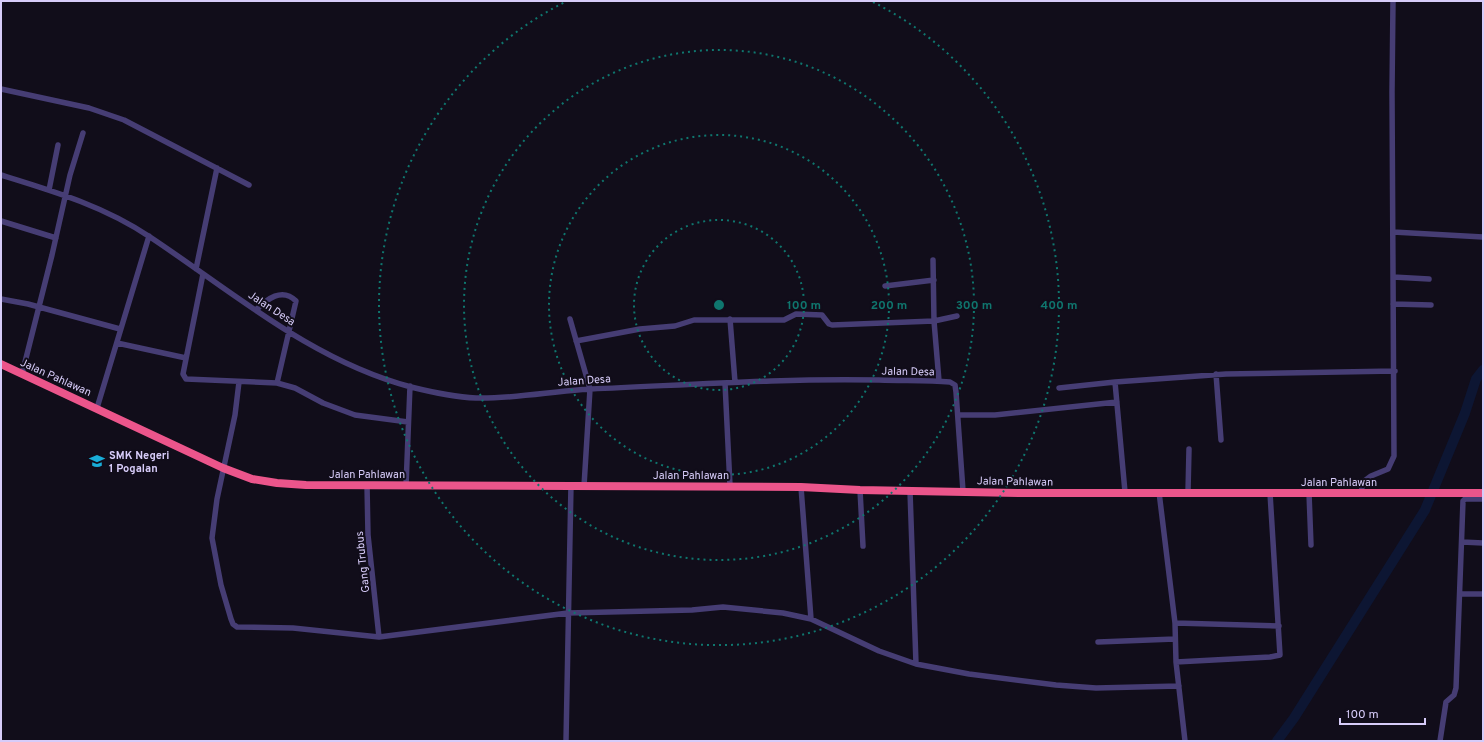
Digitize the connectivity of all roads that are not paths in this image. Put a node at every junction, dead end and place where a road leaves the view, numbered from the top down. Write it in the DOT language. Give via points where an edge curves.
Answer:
graph roads {
  1 [pos="1393,1"];
  2 [pos="1,89"];
  3 [pos="83,133"];
  4 [pos="58,145"];
  5 [pos="217,168"];
  6 [pos="1,175"];
  7 [pos="249,185"];
  8 [pos="49,190"];
  9 [pos="67,191"];
  10 [pos="1,221"];
  11 [pos="1393,232"];
  12 [pos="149,236"];
  13 [pos="1483,237"];
  14 [pos="56,238"];
  15 [pos="933,260"];
  16 [pos="196,269"];
  17 [pos="203,274"];
  18 [pos="1393,277"];
  19 [pos="1430,279"];
  20 [pos="934,280"];
  21 [pos="885,286"];
  22 [pos="1,299"];
  23 [pos="1394,304"];
  24 [pos="1431,305"];
  25 [pos="39,307"];
  26 [pos="256,310"];
  27 [pos="957,316"];
  28 [pos="570,319"];
  29 [pos="730,319"];
  30 [pos="934,322"];
  31 [pos="120,329"];
  32 [pos="289,331"];
  33 [pos="576,341"];
  34 [pos="117,343"];
  35 [pos="186,358"];
  36 [pos="1,364"];
  37 [pos="1394,371"];
  38 [pos="22,374"];
  39 [pos="1216,374"];
  40 [pos="939,381"];
  41 [pos="239,382"];
  42 [pos="735,382"];
  43 [pos="1115,382"];
  44 [pos="725,383"];
  45 [pos="278,384"];
  46 [pos="410,386"];
  47 [pos="1059,388"];
  48 [pos="590,389"];
  49 [pos="1117,402"];
  50 [pos="97,408"];
  51 [pos="958,415"];
  52 [pos="408,422"];
  53 [pos="1221,440"];
  54 [pos="1189,449"];
  55 [pos="223,468"];
  56 [pos="571,485"];
  57 [pos="367,486"];
  58 [pos="406,486"];
  59 [pos="584,486"];
  60 [pos="730,486"];
  61 [pos="801,487"];
  62 [pos="860,490"];
  63 [pos="910,491"];
  64 [pos="963,491"];
  65 [pos="1125,492"];
  66 [pos="1159,492"];
  67 [pos="1188,492"];
  68 [pos="1270,493"];
  69 [pos="1309,493"];
  70 [pos="1361,493"];
  71 [pos="1483,493"];
  72 [pos="1483,499"];
  73 [pos="1462,542"];
  74 [pos="1483,543"];
  75 [pos="1311,545"];
  76 [pos="863,546"];
  77 [pos="1460,594"];
  78 [pos="1483,594"];
  79 [pos="568,613"];
  80 [pos="811,619"];
  81 [pos="1175,623"];
  82 [pos="1279,626"];
  83 [pos="378,637"];
  84 [pos="1175,638"];
  85 [pos="1098,642"];
  86 [pos="1176,662"];
  87 [pos="916,664"];
  88 [pos="1179,686"];
  89 [pos="566,741"];
  90 [pos="1185,741"];
  91 [pos="1440,741"];
  1 -- 11 [label="street"];
  2 -- 5 [label="street" via="89,108 124,120"];
  3 -- 9 [label="street"];
  4 -- 8 [label="street"];
  5 -- 7 [label="street"];
  5 -- 16 [label="street"];
  6 -- 8 [label="street, Jalan Desa"];
  8 -- 9 [label="street, Jalan Desa"];
  9 -- 12 [label="street, Jalan Desa"];
  9 -- 14 [label="street"];
  10 -- 14 [label="street"];
  11 -- 13 [label="street"];
  11 -- 18 [label="street"];
  12 -- 16 [label="street, Jalan Desa"];
  12 -- 31 [label="street"];
  14 -- 25 [label="street"];
  15 -- 20 [label="street"];
  16 -- 17 [label="street, Jalan Desa"];
  17 -- 26 [label="street, Jalan Desa"];
  17 -- 35 [label="street"];
  18 -- 19 [label="street"];
  18 -- 23 [label="street"];
  20 -- 21 [label="street"];
  20 -- 30 [label="street"];
  22 -- 25 [label="street"];
  23 -- 24 [label="street"];
  23 -- 37 [label="street"];
  25 -- 31 [label="street"];
  25 -- 38 [label="street"];
  26 -- 32 [label="street, Jalan Desa"];
  26 -- 32 [label="street" via="275,295 287,295 296,303"];
  27 -- 30 [label="street"];
  28 -- 33 [label="street"];
  29 -- 30 [label="street" via="784,320 794,314 809,313 822,315 831,325"];
  29 -- 33 [label="street" via="694,320 675,326 640,329"];
  29 -- 42 [label="street"];
  30 -- 40 [label="street"];
  31 -- 34 [label="street"];
  32 -- 45 [label="street"];
  32 -- 46 [label="street, Jalan Desa" via="357,368"];
  33 -- 48 [label="street"];
  34 -- 35 [label="street"];
  34 -- 50 [label="street"];
  35 -- 41 [label="street" via="183,374 186,379"];
  36 -- 38 [label="highway, Jalan Pahlawan"];
  37 -- 39 [label="street"];
  37 -- 70 [label="street" via="1393,462 1388,469 1365,480"];
  38 -- 50 [label="highway, Jalan Pahlawan"];
  39 -- 43 [label="street"];
  39 -- 53 [label="street"];
  40 -- 42 [label="street, Jalan Desa" via="835,379"];
  40 -- 51 [label="street, Jalan Desa" via="955,385"];
  41 -- 45 [label="street"];
  41 -- 55 [label="street" via="235,415"];
  42 -- 44 [label="street, Jalan Desa"];
  43 -- 47 [label="street"];
  43 -- 49 [label="street"];
  44 -- 48 [label="street, Jalan Desa"];
  44 -- 60 [label="street"];
  45 -- 52 [label="street" via="294,388 355,415"];
  46 -- 48 [label="street, Jalan Desa" via="476,398"];
  46 -- 52 [label="street"];
  48 -- 59 [label="street"];
  49 -- 51 [label="street" via="995,414"];
  49 -- 65 [label="street"];
  50 -- 55 [label="highway, Jalan Pahlawan"];
  51 -- 64 [label="street, Jalan Desa"];
  52 -- 58 [label="street"];
  54 -- 67 [label="street"];
  55 -- 57 [label="highway, Jalan Pahlawan" via="252,479 276,483"];
  55 -- 83 [label="street" via="212,538 221,585 233,624 240,627 293,628"];
  56 -- 58 [label="highway, Jalan Pahlawan"];
  56 -- 59 [label="highway, Jalan Pahlawan"];
  56 -- 79 [label="street"];
  57 -- 58 [label="highway, Jalan Pahlawan"];
  57 -- 83 [label="street, Gang Trubus" via="368,535"];
  59 -- 60 [label="highway, Jalan Pahlawan"];
  60 -- 61 [label="highway, Jalan Pahlawan"];
  61 -- 62 [label="highway, Jalan Pahlawan"];
  61 -- 80 [label="street"];
  62 -- 63 [label="highway, Jalan Pahlawan"];
  62 -- 76 [label="street"];
  63 -- 64 [label="highway, Jalan Pahlawan"];
  63 -- 87 [label="street"];
  64 -- 65 [label="highway, Jalan Pahlawan"];
  65 -- 66 [label="highway, Jalan Pahlawan"];
  66 -- 67 [label="highway, Jalan Pahlawan"];
  66 -- 81 [label="street"];
  67 -- 68 [label="highway, Jalan Pahlawan"];
  68 -- 69 [label="highway, Jalan Pahlawan"];
  68 -- 82 [label="street"];
  69 -- 70 [label="highway, Jalan Pahlawan"];
  69 -- 75 [label="street"];
  70 -- 71 [label="highway, Jalan Pahlawan"];
  72 -- 73 [label="street" via="1463,501"];
  73 -- 74 [label="street"];
  73 -- 77 [label="street"];
  77 -- 78 [label="street"];
  77 -- 91 [label="street" via="1456,688 1454,695 1446,702"];
  79 -- 80 [label="street" via="723,608 775,612"];
  79 -- 83 [label="street"];
  79 -- 89 [label="street"];
  80 -- 87 [label="street" via="879,651"];
  81 -- 82 [label="street"];
  81 -- 84 [label="street"];
  82 -- 86 [label="street" via="1280,653 1276,657"];
  84 -- 85 [label="street"];
  84 -- 86 [label="street"];
  86 -- 88 [label="street"];
  87 -- 88 [label="street" via="1056,686"];
  88 -- 90 [label="street"];
}
